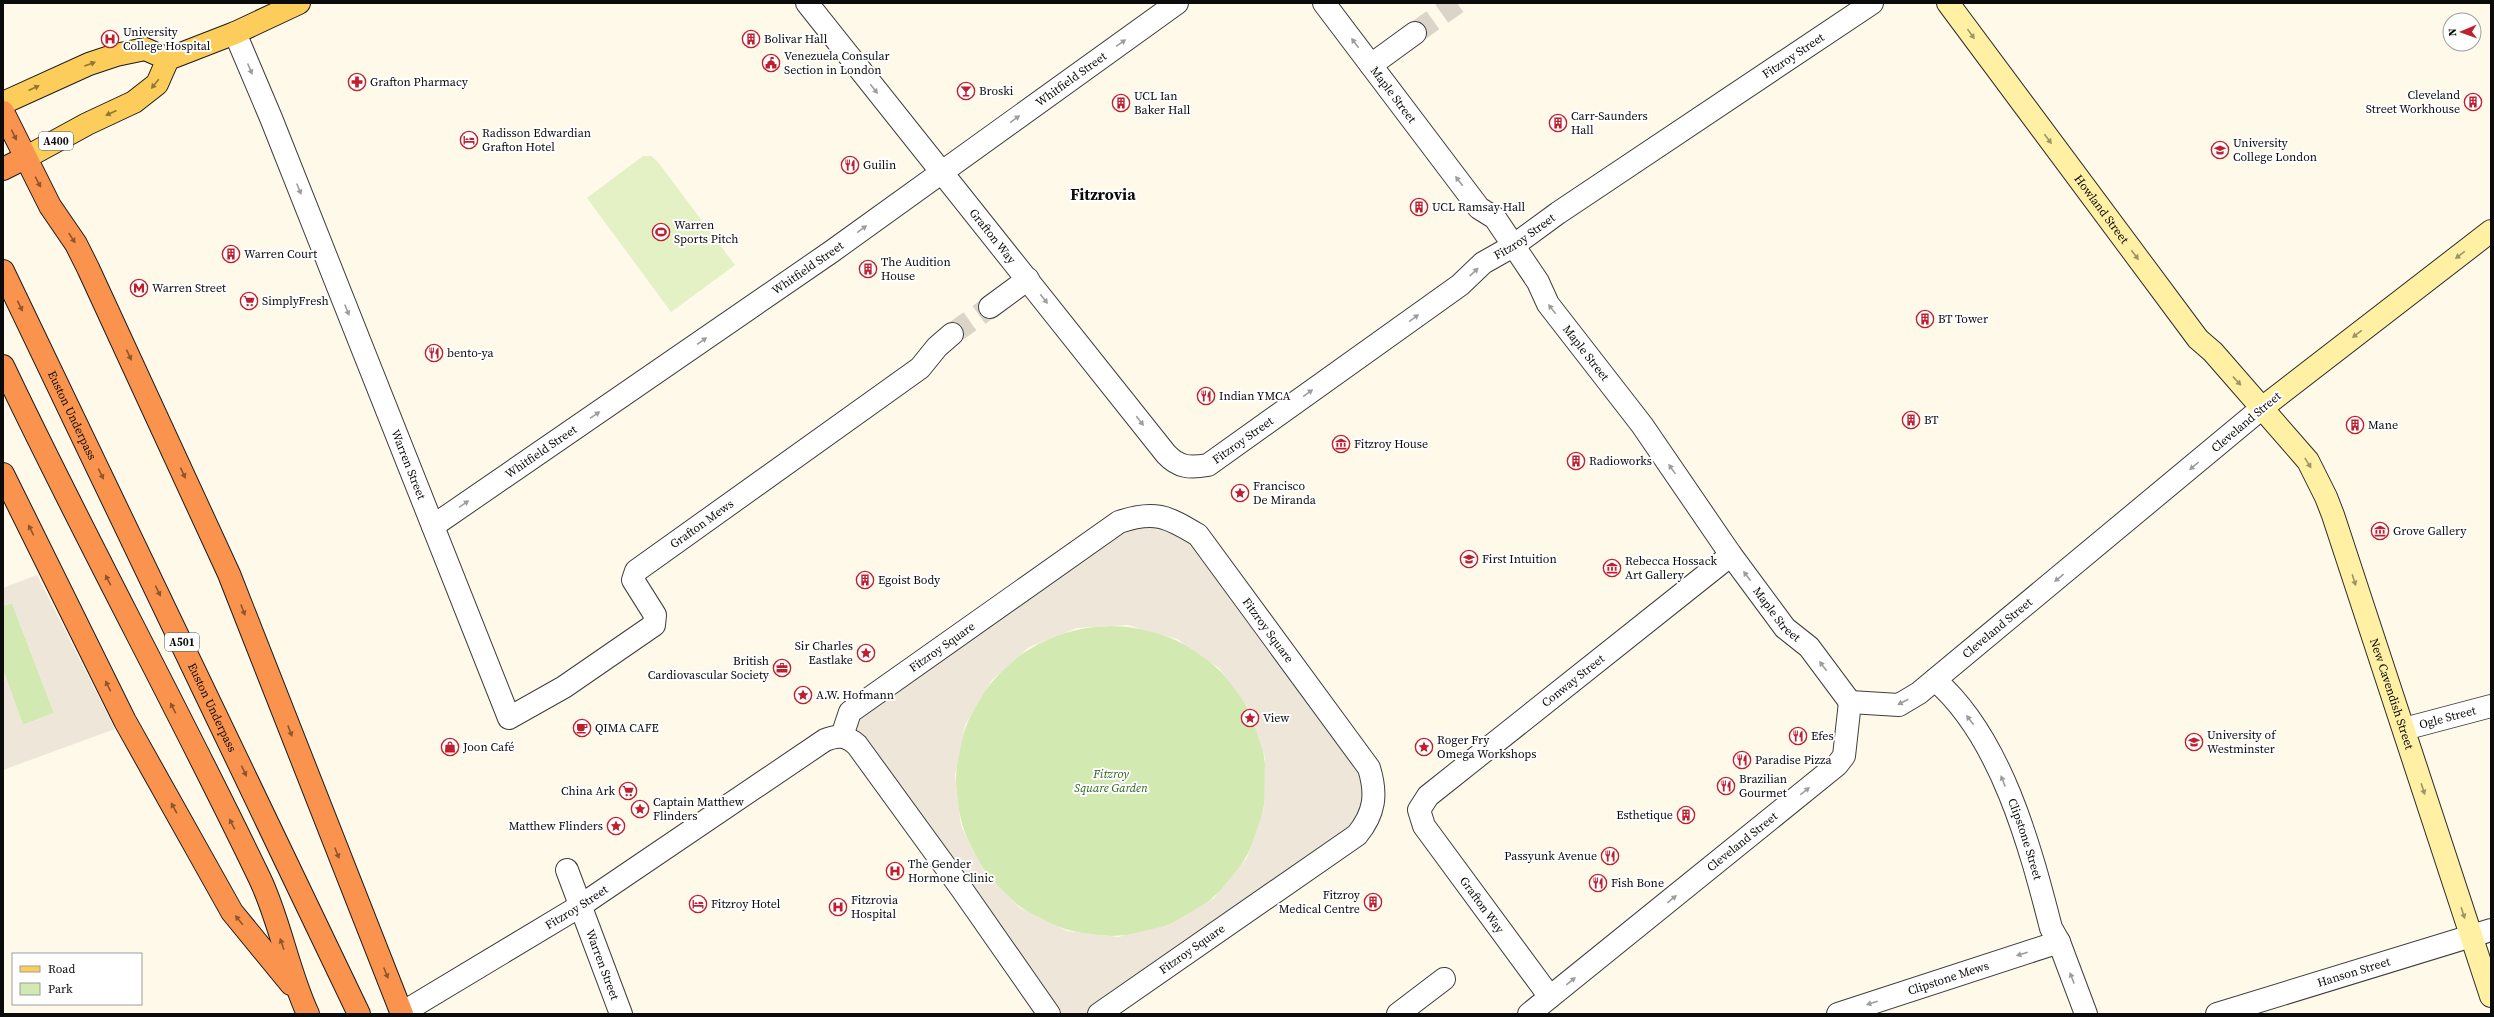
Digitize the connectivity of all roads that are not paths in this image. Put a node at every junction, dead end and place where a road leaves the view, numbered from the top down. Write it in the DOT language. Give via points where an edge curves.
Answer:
graph roads {
  1 [pos="299,3"];
  2 [pos="807,3"];
  3 [pos="1178,3"];
  4 [pos="1324,3"];
  5 [pos="1872,3"];
  6 [pos="1948,3"];
  7 [pos="235,33"];
  8 [pos="1415,34"];
  9 [pos="168,59"];
  10 [pos="1371,65"];
  11 [pos="3,103"];
  12 [pos="3,112"];
  13 [pos="25,158"];
  14 [pos="3,169"];
  15 [pos="940,172"];
  16 [pos="2491,231"];
  17 [pos="1514,246"];
  18 [pos="3,271"];
  19 [pos="1028,279"];
  20 [pos="990,307"];
  21 [pos="952,334"];
  22 [pos="3,366"];
  23 [pos="2262,408"];
  24 [pos="1180,466"];
  25 [pos="3,474"];
  26 [pos="433,526"];
  27 [pos="1731,555"];
  28 [pos="1935,680"];
  29 [pos="1850,702"];
  30 [pos="2491,706"];
  31 [pos="509,718"];
  32 [pos="2404,729"];
  33 [pos="842,736"];
  34 [pos="1419,810"];
  35 [pos="567,870"];
  36 [pos="580,906"];
  37 [pos="2481,934"];
  38 [pos="2059,942"];
  39 [pos="1444,979"];
  40 [pos="299,994"];
  41 [pos="2491,996"];
  42 [pos="1550,997"];
  43 [pos="308,1014"];
  44 [pos="359,1014"];
  45 [pos="402,1014"];
  46 [pos="621,1014"];
  47 [pos="1049,1014"];
  48 [pos="1099,1014"];
  49 [pos="1398,1014"];
  50 [pos="1529,1014"];
  51 [pos="1838,1014"];
  52 [pos="2086,1014"];
  53 [pos="2217,1014"];
  1 -- 7 [label="main road"];
  2 -- 15 [label="street, Grafton Way, one-way"];
  15 -- 3 [label="street, Whitfield Street, one-way"];
  10 -- 4 [label="street, Maple Street, one-way"];
  5 -- 17 [label="street, Fitzroy Street" via="1558,213"];
  6 -- 23 [label="street, Howland Street, one-way" via="2198,339 2213,352"];
  7 -- 9 [label="main road"];
  7 -- 26 [label="street, Warren Street, one-way"];
  8 -- 10 [label="street"];
  11 -- 9 [label="main road, one-way" via="89,64 116,55 145,49"];
  9 -- 13 [label="main road, A400, one-way" via="157,84 134,102"];
  17 -- 10 [label="street, Maple Street, one-way" via="1495,218 1479,208"];
  12 -- 13 [label="highway, one-way"];
  13 -- 14 [label="highway, A400"];
  13 -- 45 [label="highway, one-way" via="50,206 76,244 88,268 229,574"];
  15 -- 19 [label="street, Grafton Way"];
  26 -- 15 [label="street, Whitfield Street, one-way" via="831,252"];
  16 -- 23 [label="street, Cleveland Street, one-way"];
  24 -- 17 [label="street, Fitzroy Street, one-way" via="1194,468 1208,465 1460,285 1483,263"];
  27 -- 17 [label="street, Maple Street, one-way" via="1642,425 1548,304 1538,282"];
  18 -- 44 [label="highway, Euston Underpass / A501, one-way"];
  19 -- 20 [label="street"];
  19 -- 24 [label="street, Grafton Way, one-way" via="1166,454"];
  21 -- 31 [label="street, Grafton Mews" via="937,347 920,368 636,571 633,580 655,615 654,625 564,687"];
  40 -- 22 [label="highway, one-way" via="261,881"];
  23 -- 28 [label="street, Cleveland Street, one-way"];
  23 -- 32 [label="street, New Cavendish Street, one-way" via="2308,461 2326,497"];
  40 -- 25 [label="highway, one-way" via="232,912 125,721"];
  26 -- 31 [label="street, Warren Street"];
  29 -- 27 [label="street, Maple Street, one-way" via="1809,647 1785,628"];
  27 -- 34 [label="street, Conway Street" via="1428,796"];
  28 -- 29 [label="street, Cleveland Street, one-way" via="1899,705"];
  38 -- 28 [label="street, Clipstone Street, one-way" via="2051,928 2022,830 1995,761 1971,722 1948,692"];
  42 -- 29 [label="street, Cleveland Street, one-way" via="1837,765 1844,756"];
  30 -- 32 [label="street, Ogle Street"];
  32 -- 37 [label="street, New Cavendish Street, one-way"];
  33 -- 36 [label="street, Fitzroy Street" via="825,740"];
  33 -- 47 [label="street" via="850,738 857,745"];
  33 -- 48 [label="street, Fitzroy Square" via="850,712 1119,522 1141,514 1163,517 1181,524 1198,535 1369,768 1374,783 1375,801 1368,822 1357,835"];
  34 -- 42 [label="street, Grafton Way" via="1424,826"];
  35 -- 36 [label="street, Warren Street"];
  36 -- 45 [label="street, Fitzroy Street"];
  36 -- 46 [label="street, Warren Street"];
  37 -- 41 [label="street, New Cavendish Street"];
  37 -- 53 [label="street, Hanson Street"];
  38 -- 51 [label="street, Clipstone Mews, one-way"];
  52 -- 38 [label="street, Clipstone Street, one-way"];
  39 -- 49 [label="street"];
  40 -- 43 [label="highway"];
  42 -- 50 [label="street, Cleveland Street"];
}
